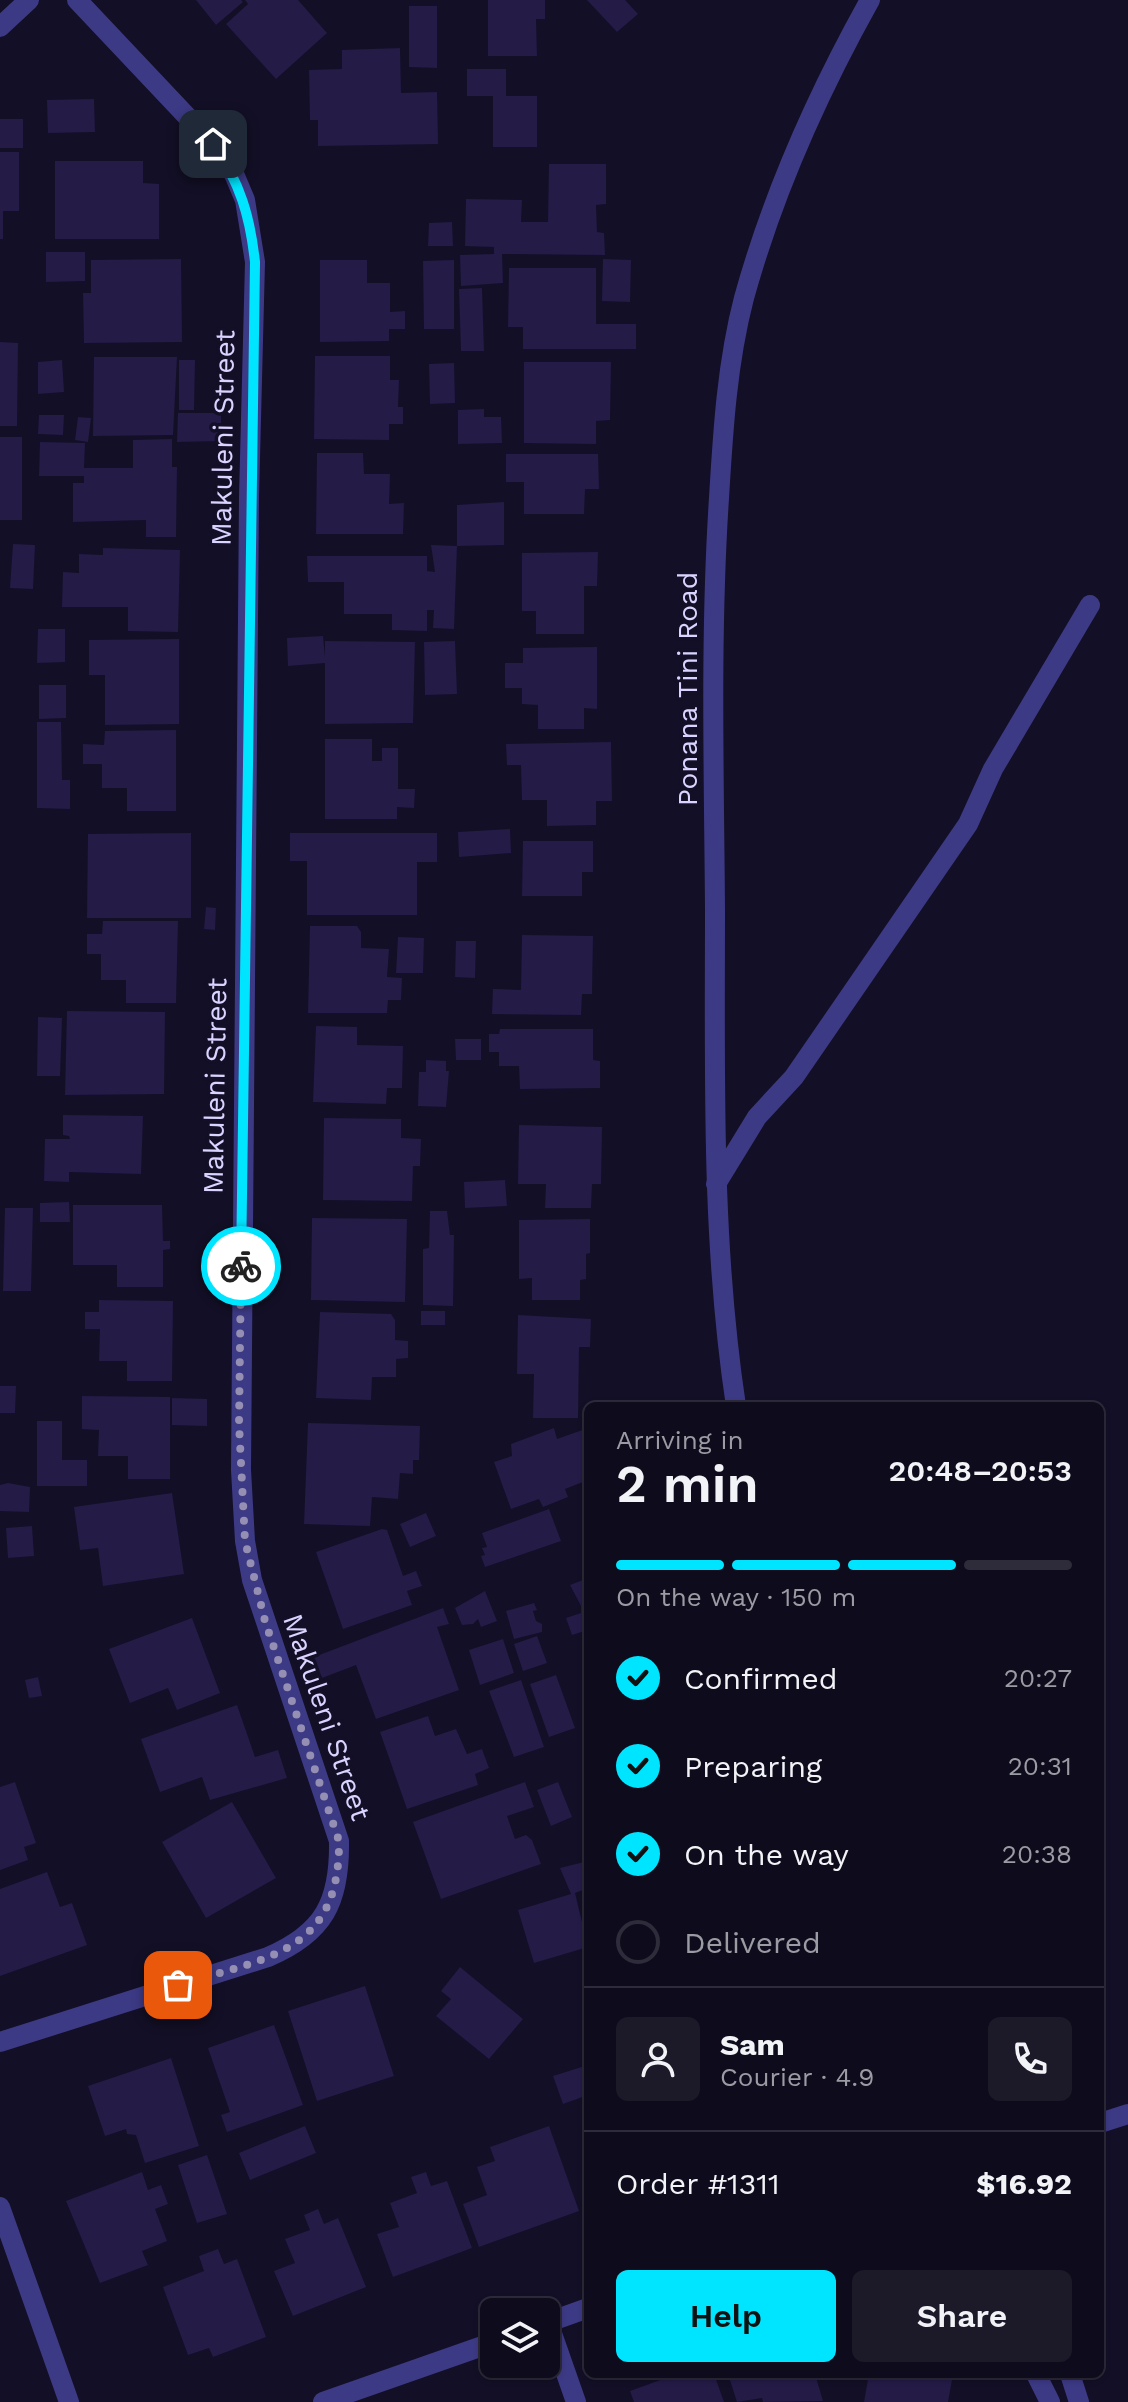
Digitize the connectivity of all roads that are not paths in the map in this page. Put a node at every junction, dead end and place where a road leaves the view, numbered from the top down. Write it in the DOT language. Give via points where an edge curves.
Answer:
graph roads {
  1 [pos="29,0"];
  2 [pos="77,0"];
  3 [pos="870,0"];
  4 [pos="0,27"];
  5 [pos="1090,605"];
  6 [pos="716,1184"];
  7 [pos="735,1402"];
  8 [pos="0,2042"];
  9 [pos="1128,2114"];
  10 [pos="1104,2122"];
  11 [pos="0,2207"];
  12 [pos="584,2309"];
  13 [pos="560,2318"];
  14 [pos="480,2347"];
  15 [pos="560,2358"];
  16 [pos="1038,2378"];
  17 [pos="1071,2378"];
  18 [pos="69,2402"];
  19 [pos="323,2402"];
  20 [pos="576,2402"];
  21 [pos="1050,2402"];
  22 [pos="1079,2402"];
  1 -- 4 [label="street"];
  2 -- 8 [label="street, Makuleni Street" via="213,144 234,174 252,230 242,1483 252,1580 339,1841 340,1871 318,1925 298,1944"];
  3 -- 6 [label="street, Ponana Tini Road" via="827,76 790,163 744,300 724,406 713,588"];
  5 -- 6 [label="street" via="993,769 968,824 794,1077 757,1117"];
  6 -- 7 [label="street, Ponana Tini Road"];
  9 -- 10 [label="street"];
  11 -- 18 [label="street"];
  12 -- 13 [label="street"];
  14 -- 19 [label="street"];
  15 -- 20 [label="street"];
  16 -- 21 [label="street"];
  17 -- 22 [label="street"];
}
